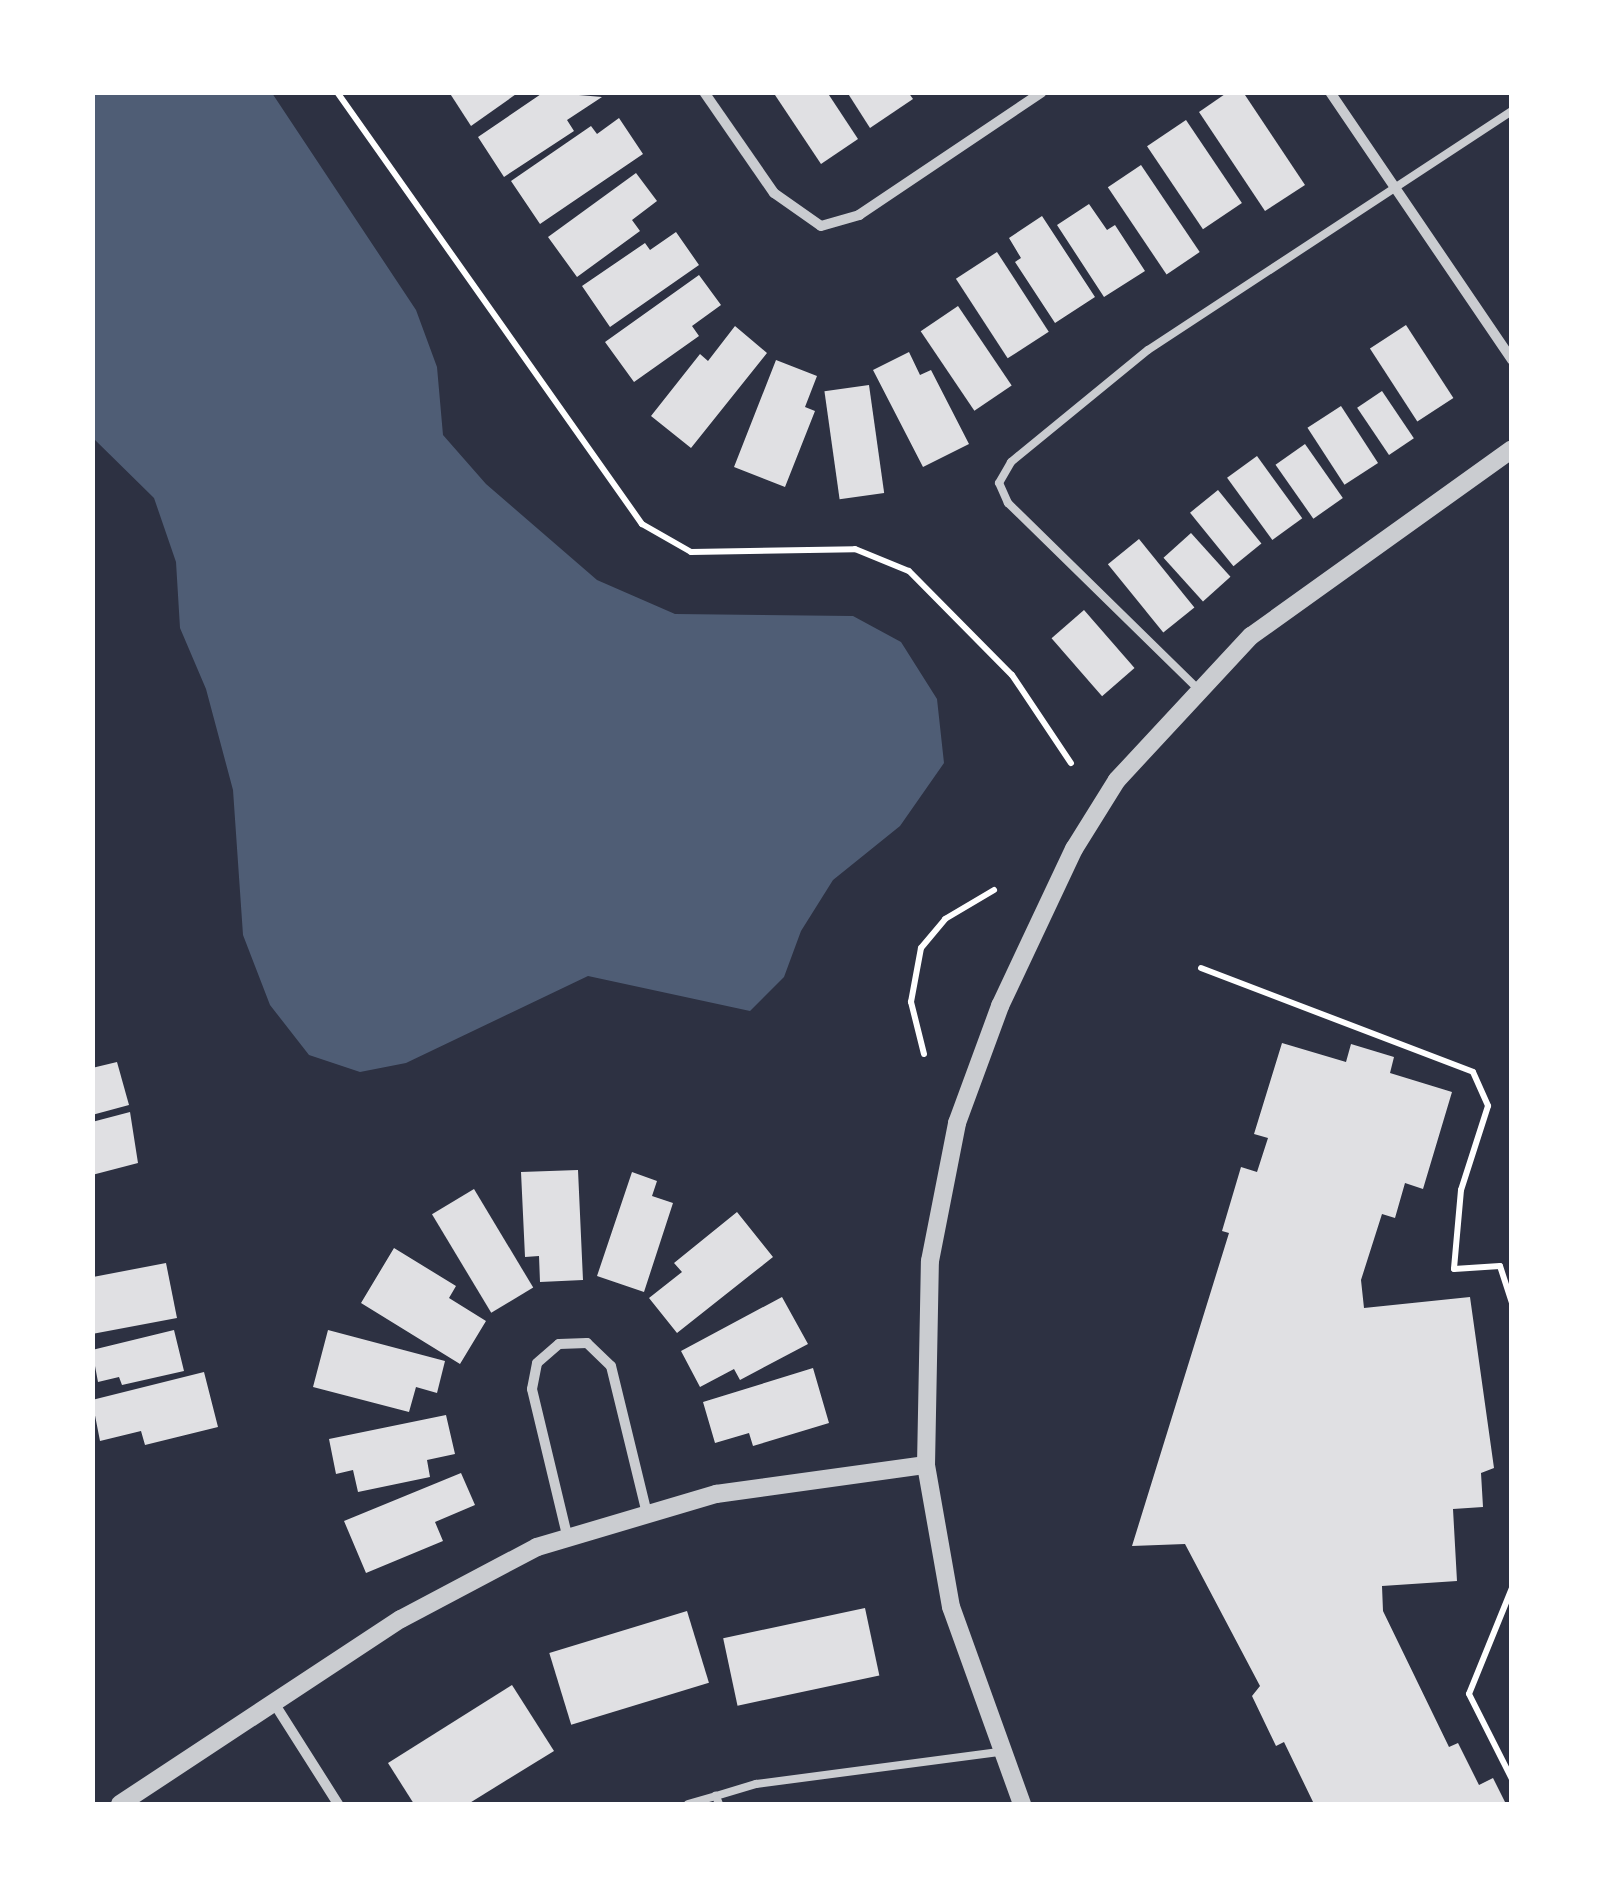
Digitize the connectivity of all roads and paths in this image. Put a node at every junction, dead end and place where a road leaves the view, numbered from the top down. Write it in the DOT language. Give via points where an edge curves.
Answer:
graph roads {
  1 [pos="337,92"];
  2 [pos="704,92"];
  3 [pos="1042,92"];
  4 [pos="1330,92"];
  5 [pos="1512,111"];
  6 [pos="1395,187"];
  7 [pos="1512,360"];
  8 [pos="1512,449"];
  9 [pos="1198,689"];
  10 [pos="1071,763"];
  11 [pos="994,890"];
  12 [pos="1201,968"];
  13 [pos="924,1054"];
  14 [pos="1512,1303"];
  15 [pos="926,1465"];
  16 [pos="646,1510"];
  17 [pos="568,1536"];
  18 [pos="1512,1588"];
  19 [pos="274,1703"];
  20 [pos="999,1752"];
  21 [pos="1512,1779"];
  22 [pos="718,1800"];
  23 [pos="120,1804"];
  24 [pos="338,1804"];
  25 [pos="688,1804"];
  26 [pos="1022,1804"];
  1 -- 10 [label="path" via="642,524 691,552 856,549 909,572 1012,675"];
  2 -- 3 [label="street" via="774,193 821,226 859,215"];
  4 -- 6 [label="street"];
  5 -- 6 [label="lane"];
  6 -- 7 [label="street"];
  6 -- 9 [label="lane" via="1148,350 1011,462 999,483 1008,503"];
  8 -- 9 [label="street" via="1339,568"];
  9 -- 15 [label="street" via="1117,780 1074,849 1000,1006 957,1123 930,1261"];
  11 -- 13 [label="path" via="944,919 922,948 911,1002"];
  12 -- 14 [label="path" via="1473,1072 1488,1106 1461,1190 1454,1269 1500,1266"];
  15 -- 16 [label="street"];
  15 -- 20 [label="street" via="951,1607"];
  16 -- 17 [label="street"];
  16 -- 17 [label="street" via="611,1366 587,1343 559,1344 537,1363 532,1389"];
  17 -- 19 [label="street" via="448,1591"];
  18 -- 21 [label="path" via="1469,1694"];
  19 -- 23 [label="street"];
  19 -- 24 [label="street"];
  20 -- 22 [label="lane" via="756,1784"];
  20 -- 26 [label="street"];
  22 -- 25 [label="lane"];
}
